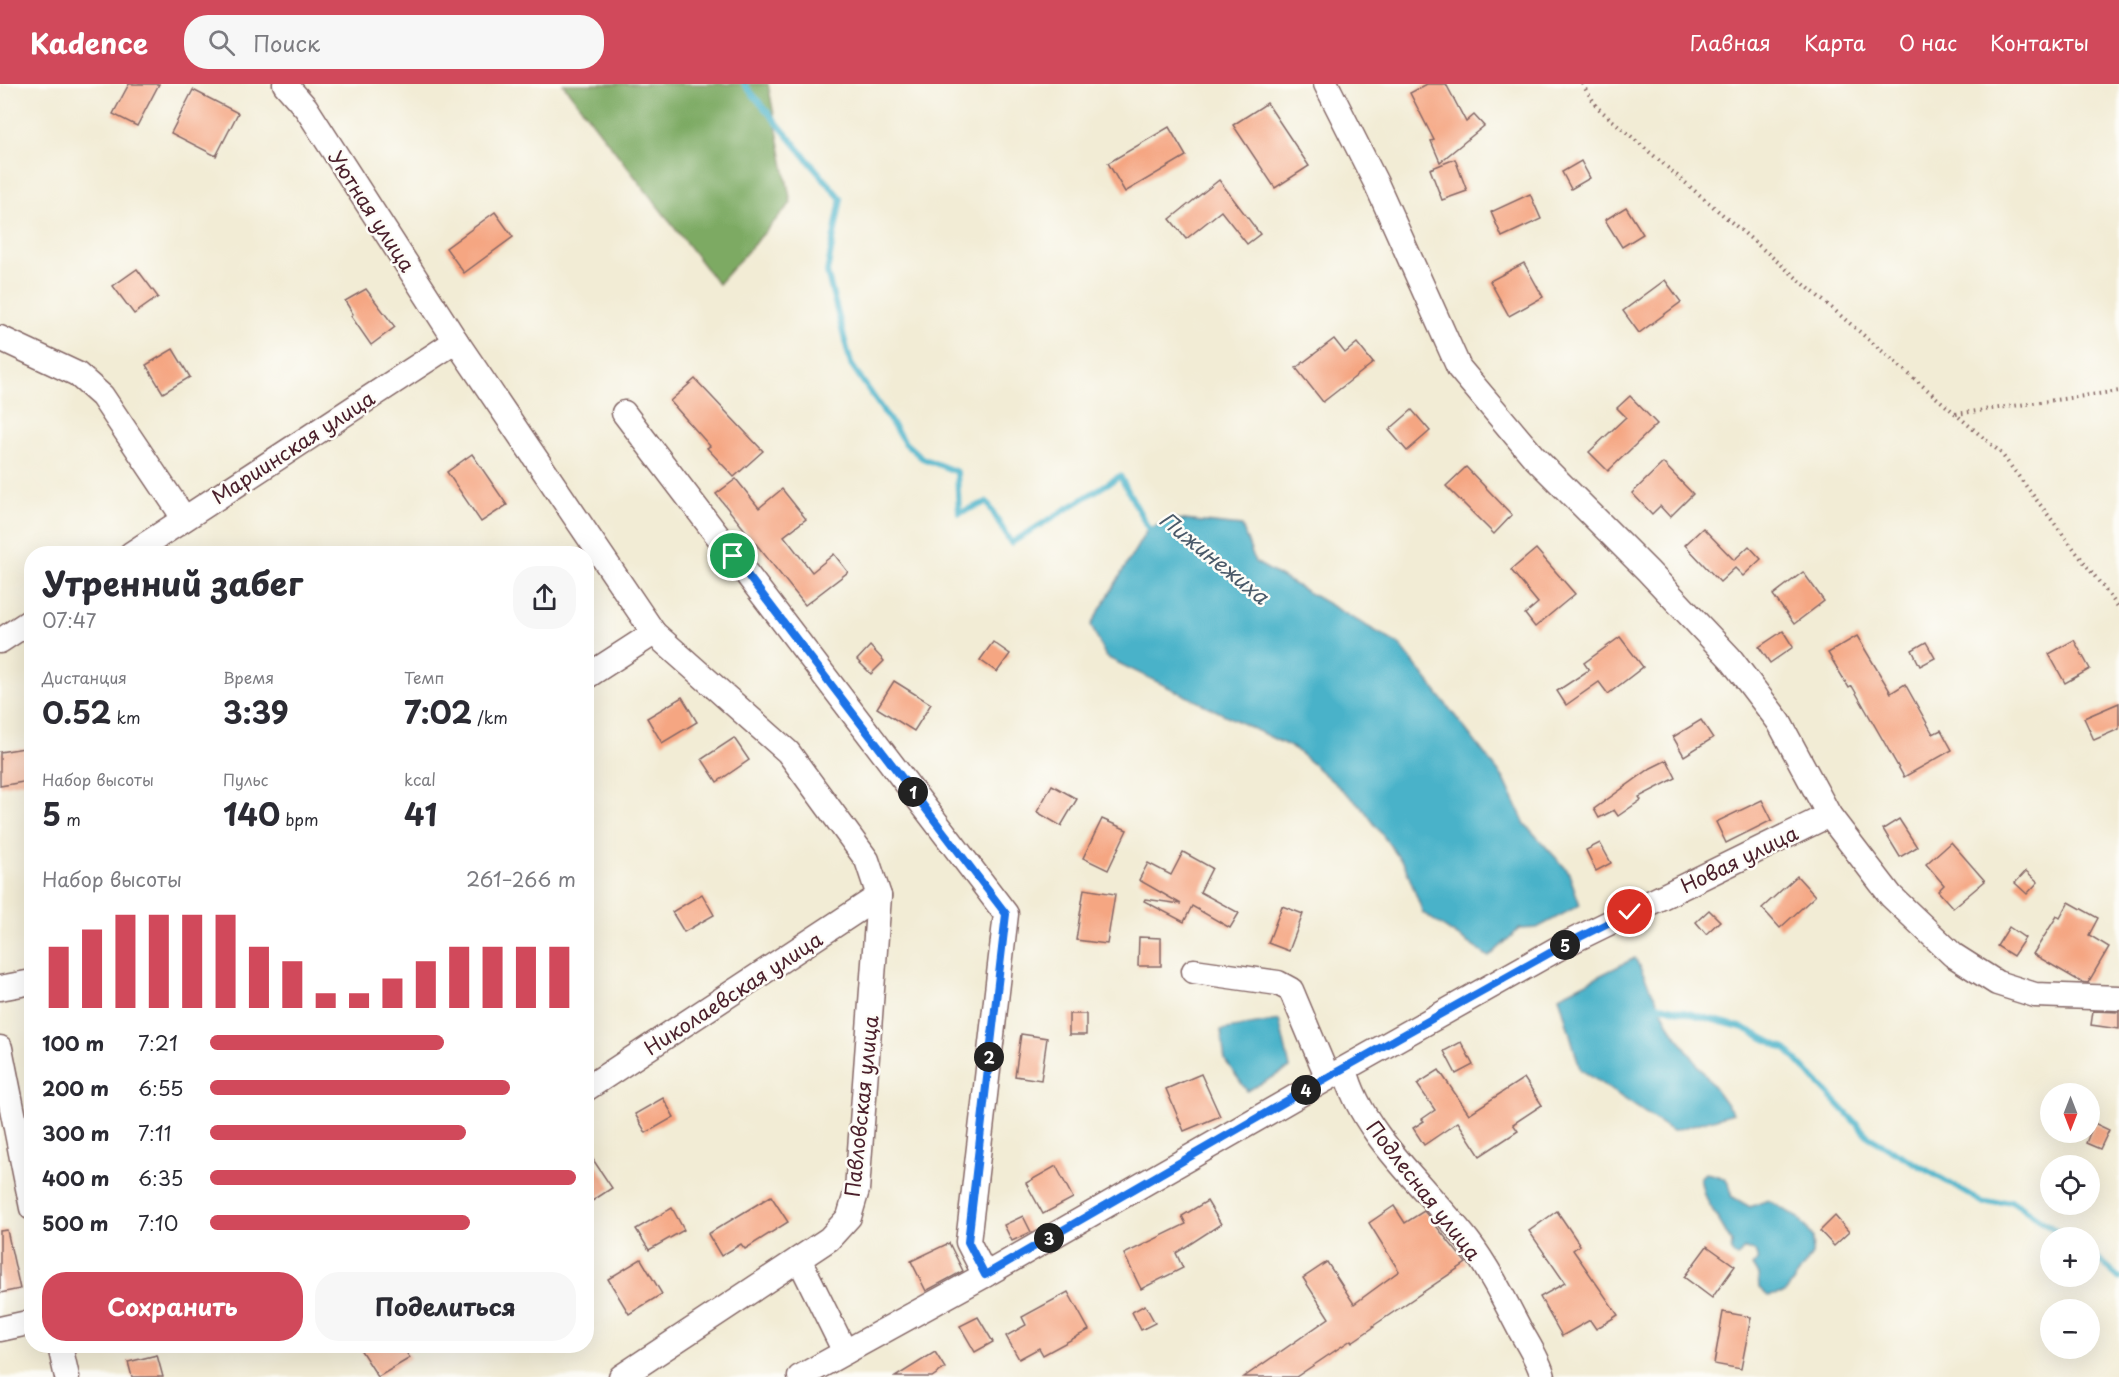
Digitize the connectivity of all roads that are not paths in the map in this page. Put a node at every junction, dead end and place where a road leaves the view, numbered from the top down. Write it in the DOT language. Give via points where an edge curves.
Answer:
graph roads {
  1 [pos="285,84"];
  2 [pos="1326,84"];
  3 [pos="0,338"];
  4 [pos="456,341"];
  5 [pos="624,413"];
  6 [pos="184,518"];
  7 [pos="143,546"];
  8 [pos="24,625"];
  9 [pos="654,633"];
  10 [pos="0,641"];
  11 [pos="594,672"];
  12 [pos="1829,815"];
  13 [pos="879,896"];
  14 [pos="1194,971"];
  15 [pos="24,984"];
  16 [pos="0,988"];
  17 [pos="2119,998"];
  18 [pos="0,1048"];
  19 [pos="1336,1073"];
  20 [pos="594,1084"];
  21 [pos="24,1168"];
  22 [pos="799,1259"];
  23 [pos="985,1275"];
  24 [pos="24,1324"];
  25 [pos="0,1329"];
  26 [pos="845,1352"];
  27 [pos="62,1353"];
  28 [pos="1547,1376"];
  29 [pos="67,1377"];
  30 [pos="621,1377"];
  31 [pos="800,1377"];
  1 -- 4 [label="street, Уютная улица" via="306,108"];
  2 -- 12 [label="street" via="1376,183 1459,368 1533,456 1730,658 1779,722"];
  3 -- 6 [label="street" via="77,374 102,396"];
  4 -- 6 [label="street, Мариинская улица"];
  4 -- 9 [label="street, Уютная улица"];
  5 -- 23 [label="street" via="1006,914 968,1242"];
  6 -- 7 [label="street, Мариинская улица"];
  8 -- 10 [label="street"];
  9 -- 11 [label="street"];
  9 -- 13 [label="street, Уютная улица" via="788,752 867,860"];
  12 -- 17 [label="street" via="1891,896 1962,961 1997,983 2035,995"];
  12 -- 19 [label="street, Новая улица" via="1564,945"];
  13 -- 20 [label="street, Николаевская улица"];
  13 -- 22 [label="street, Павловская улица" via="857,1190 849,1217 829,1239"];
  14 -- 19 [label="street, Подлесная улица" via="1278,983 1291,990"];
  15 -- 16 [label="street"];
  18 -- 21 [label="street"];
  19 -- 23 [label="street, Новая улица"];
  19 -- 28 [label="street, Подлесная улица" via="1377,1134 1469,1243"];
  22 -- 26 [label="street"];
  22 -- 30 [label="street, Павловская улица"];
  23 -- 26 [label="street, Новая улица"];
  24 -- 25 [label="street"];
  26 -- 31 [label="street, Новая улица"];
  27 -- 29 [label="street"];
}
